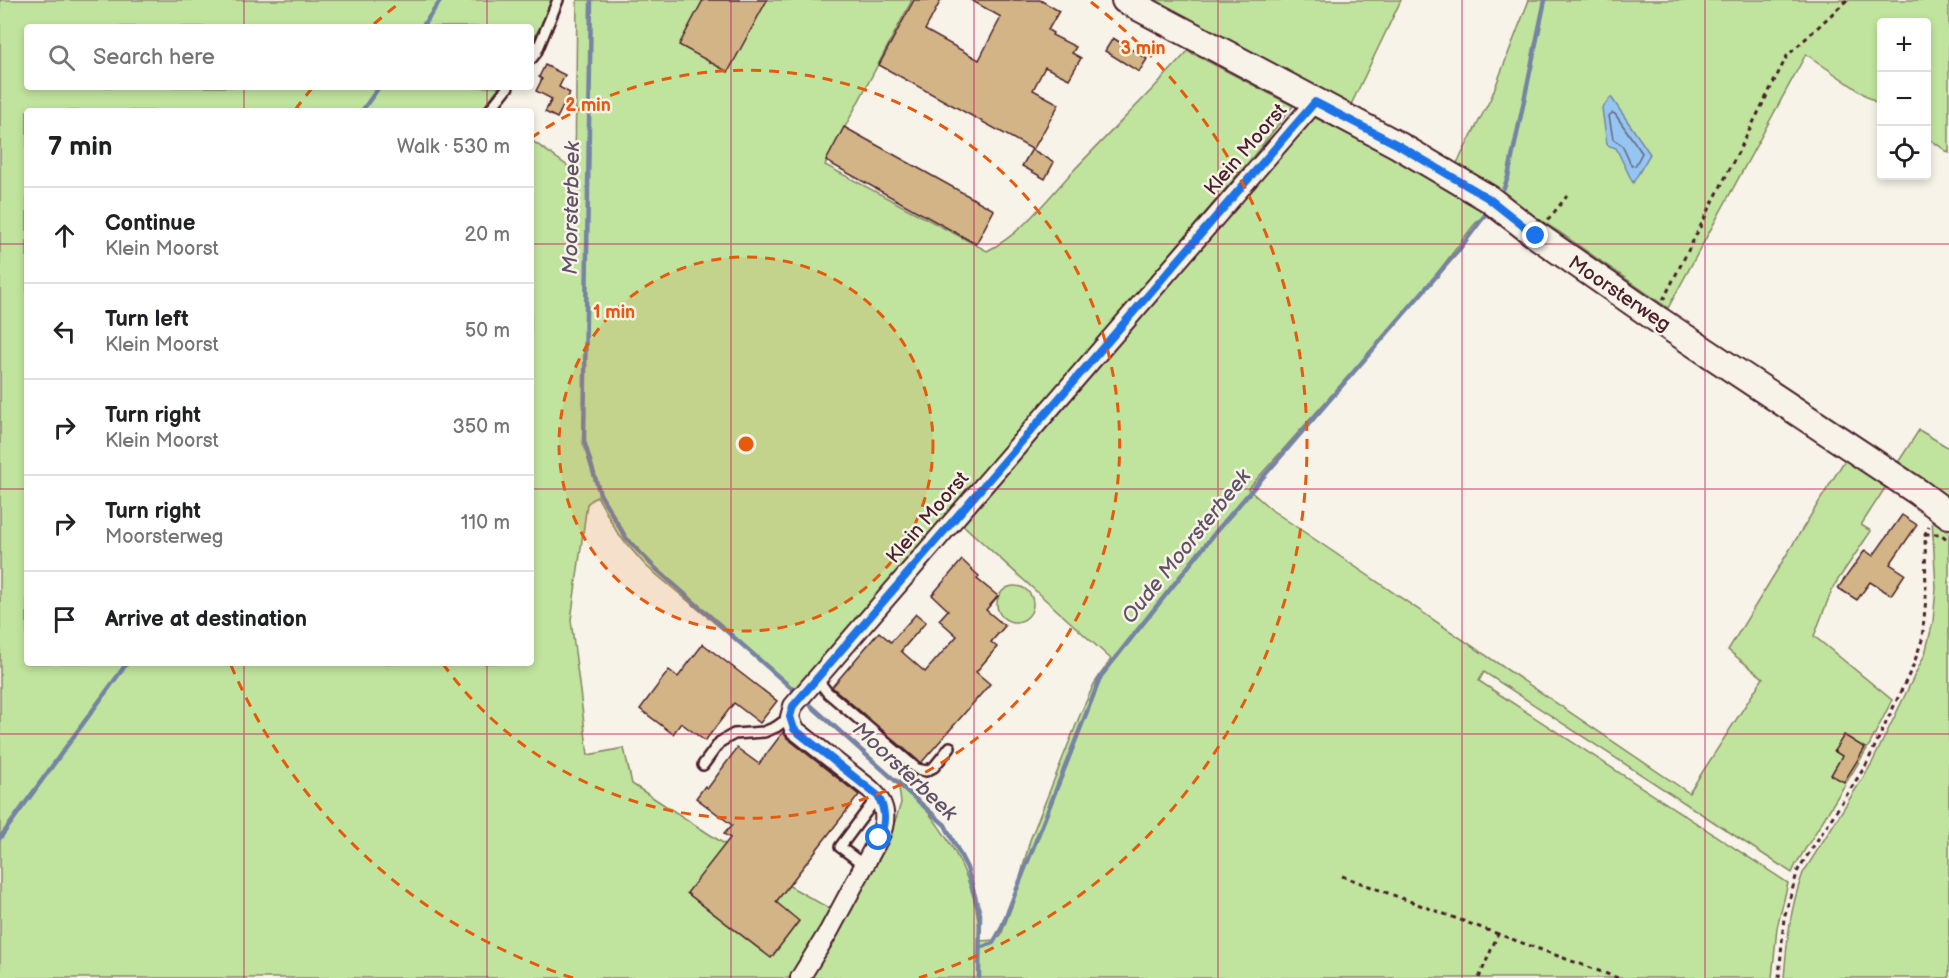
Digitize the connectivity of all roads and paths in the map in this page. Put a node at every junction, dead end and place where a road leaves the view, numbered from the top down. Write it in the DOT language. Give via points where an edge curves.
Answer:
graph roads {
  1 [pos="558,0"];
  2 [pos="1125,0"];
  3 [pos="1847,0"];
  4 [pos="534,55"];
  5 [pos="506,90"];
  6 [pos="1315,102"];
  7 [pos="491,108"];
  8 [pos="1566,196"];
  9 [pos="1536,236"];
  10 [pos="1654,317"];
  11 [pos="1949,515"];
  12 [pos="1949,542"];
  13 [pos="817,679"];
  14 [pos="790,717"];
  15 [pos="950,747"];
  16 [pos="703,765"];
  17 [pos="878,796"];
  18 [pos="864,865"];
  19 [pos="1342,876"];
  20 [pos="1498,934"];
  21 [pos="800,978"];
  22 [pos="1479,978"];
  23 [pos="1618,978"];
  24 [pos="1779,978"];
  1 -- 4 [label="lane"];
  2 -- 6 [label="street, Moorsterweg"];
  3 -- 10 [label="path" via="1787,56"];
  5 -- 7 [label="lane"];
  6 -- 9 [label="street, Moorsterweg" via="1488,198"];
  6 -- 13 [label="street, Klein Moorst"];
  8 -- 9 [label="path"];
  9 -- 10 [label="street, Moorsterweg"];
  10 -- 11 [label="street, Moorsterweg"];
  12 -- 24 [label="path" via="1941,534 1925,534 1922,640 1866,765 1798,870 1784,918"];
  13 -- 14 [label="street, Klein Moorst" via="793,706"];
  13 -- 15 [label="lane" via="917,769 926,771 934,767"];
  14 -- 16 [label="lane" via="764,732 734,734 720,742"];
  14 -- 17 [label="street" via="794,729"];
  17 -- 18 [label="street" via="885,812 884,829"];
  17 -- 18 [label="lane" via="840,847"];
  18 -- 21 [label="street"];
  19 -- 20 [label="path"];
  20 -- 22 [label="path"];
  20 -- 23 [label="path"];
}
